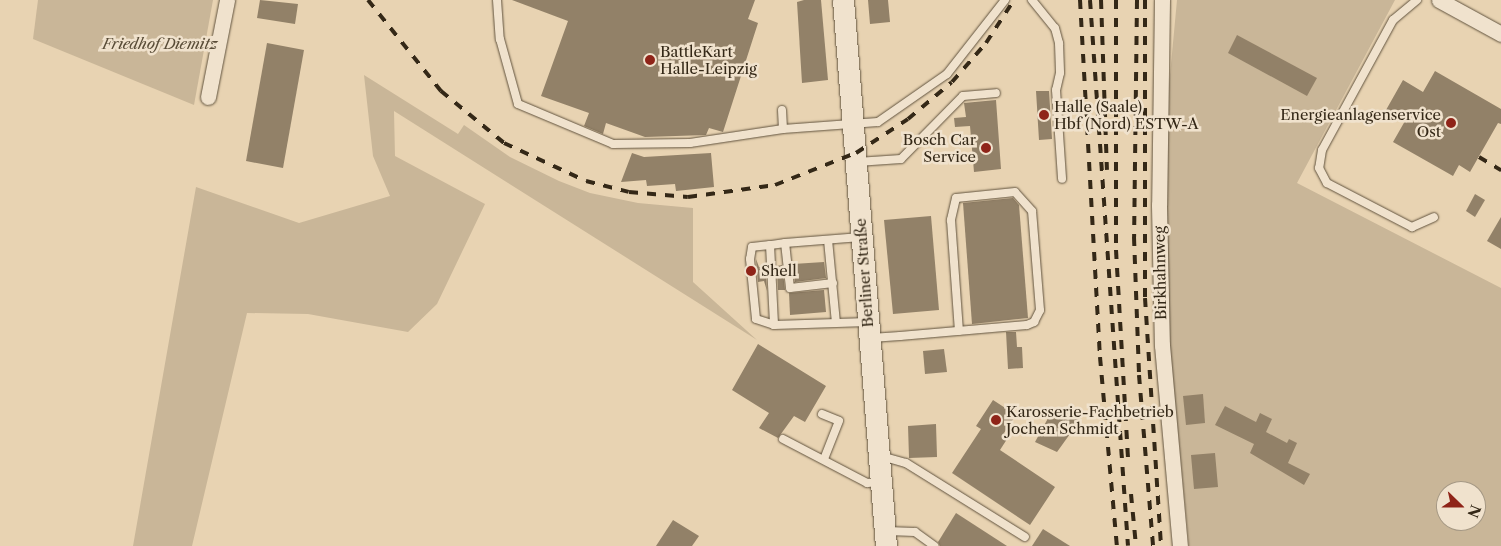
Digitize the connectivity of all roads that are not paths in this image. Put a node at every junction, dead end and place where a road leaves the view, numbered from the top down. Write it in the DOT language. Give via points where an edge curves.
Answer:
graph roads {
  1 [pos="227,0"];
  2 [pos="497,0"];
  3 [pos="843,0"];
  4 [pos="1006,0"];
  5 [pos="1032,0"];
  6 [pos="1162,0"];
  7 [pos="1417,0"];
  8 [pos="1439,0"];
  9 [pos="1501,34"];
  10 [pos="996,93"];
  11 [pos="208,97"];
  12 [pos="782,110"];
  13 [pos="852,124"];
  14 [pos="783,129"];
  15 [pos="856,162"];
  16 [pos="1062,179"];
  17 [pos="1434,217"];
  18 [pos="862,237"];
  19 [pos="828,240"];
  20 [pos="785,244"];
  21 [pos="770,245"];
  22 [pos="832,283"];
  23 [pos="836,323"];
  24 [pos="774,325"];
  25 [pos="868,330"];
  26 [pos="959,330"];
  27 [pos="822,414"];
  28 [pos="783,439"];
  29 [pos="879,455"];
  30 [pos="824,458"];
  31 [pos="882,482"];
  32 [pos="1025,537"];
  33 [pos="886,539"];
  34 [pos="934,546"];
  35 [pos="1180,546"];
  1 -- 11 [label="street"];
  2 -- 14 [label="lane" via="500,39 518,104 531,112 613,144 690,143"];
  3 -- 13 [label="street, Berliner Straße"];
  4 -- 13 [label="lane" via="947,74 878,122"];
  5 -- 16 [label="lane" via="1055,28 1059,43 1060,73 1056,90"];
  6 -- 35 [label="street, Birkhahnweg" via="1159,205 1162,344"];
  7 -- 17 [label="lane" via="1393,20 1322,150 1319,168 1326,183 1412,226"];
  8 -- 9 [label="street"];
  10 -- 15 [label="lane" via="963,96 901,159"];
  12 -- 14 [label="lane"];
  13 -- 14 [label="lane"];
  13 -- 15 [label="street, Berliner Straße"];
  15 -- 18 [label="street, Berliner Straße"];
  18 -- 19 [label="lane"];
  18 -- 25 [label="street, Berliner Straße"];
  19 -- 20 [label="lane"];
  19 -- 22 [label="lane"];
  20 -- 21 [label="lane"];
  20 -- 22 [label="lane" via="790,288"];
  21 -- 24 [label="lane"];
  21 -- 24 [label="lane" via="752,247 750,259 756,319"];
  22 -- 23 [label="lane"];
  23 -- 24 [label="lane"];
  23 -- 25 [label="lane"];
  25 -- 26 [label="lane"];
  25 -- 29 [label="street, Berliner Straße"];
  26 -- 26 [label="lane" via="1026,325 1038,317 1032,211 1015,192 956,198 951,220"];
  27 -- 30 [label="lane" via="839,420"];
  28 -- 30 [label="lane"];
  29 -- 31 [label="street, Berliner Straße"];
  29 -- 32 [label="lane" via="906,462"];
  30 -- 31 [label="lane" via="867,483"];
  31 -- 33 [label="street, Berliner Straße"];
  33 -- 34 [label="lane" via="915,532"];
}
